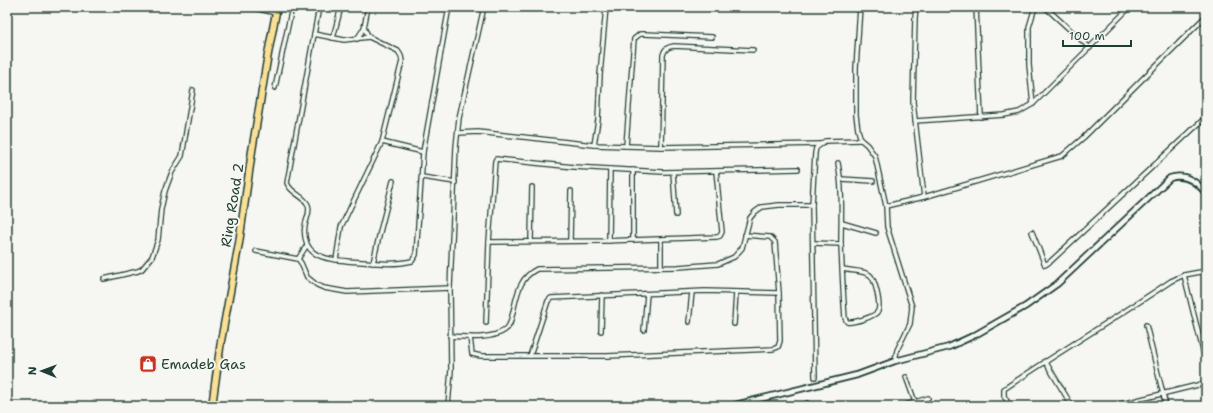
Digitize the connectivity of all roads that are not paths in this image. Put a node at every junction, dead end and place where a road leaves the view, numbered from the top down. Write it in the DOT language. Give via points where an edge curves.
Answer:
graph roads {
  1 [pos="250,7"];
  2 [pos="292,7"];
  3 [pos="319,7"];
  4 [pos="341,7"];
  5 [pos="368,7"];
  6 [pos="449,7"];
  7 [pos="484,7"];
  8 [pos="606,7"];
  9 [pos="860,7"];
  10 [pos="916,7"];
  11 [pos="976,7"];
  12 [pos="1035,7"];
  13 [pos="1045,7"];
  14 [pos="1120,7"];
  15 [pos="1130,7"];
  16 [pos="277,10"];
  17 [pos="1125,11"];
  18 [pos="1206,16"];
  19 [pos="364,28"];
  20 [pos="314,34"];
  21 [pos="369,37"];
  22 [pos="712,37"];
  23 [pos="333,38"];
  24 [pos="357,39"];
  25 [pos="1090,48"];
  26 [pos="754,50"];
  27 [pos="275,88"];
  28 [pos="193,90"];
  29 [pos="1034,104"];
  30 [pos="980,117"];
  31 [pos="1206,117"];
  32 [pos="914,121"];
  33 [pos="458,133"];
  34 [pos="861,140"];
  35 [pos="382,142"];
  36 [pos="821,144"];
  37 [pos="594,145"];
  38 [pos="626,146"];
  39 [pos="661,147"];
  40 [pos="423,152"];
  41 [pos="838,163"];
  42 [pos="610,169"];
  43 [pos="798,169"];
  44 [pos="633,170"];
  45 [pos="716,171"];
  46 [pos="673,172"];
  47 [pos="422,177"];
  48 [pos="841,179"];
  49 [pos="393,181"];
  50 [pos="873,181"];
  51 [pos="455,182"];
  52 [pos="532,187"];
  53 [pos="571,191"];
  54 [pos="1206,193"];
  55 [pos="924,197"];
  56 [pos="812,205"];
  57 [pos="886,206"];
  58 [pos="676,215"];
  59 [pos="842,223"];
  60 [pos="1032,232"];
  61 [pos="876,234"];
  62 [pos="746,235"];
  63 [pos="634,240"];
  64 [pos="660,240"];
  65 [pos="531,241"];
  66 [pos="570,241"];
  67 [pos="609,241"];
  68 [pos="489,242"];
  69 [pos="813,242"];
  70 [pos="842,244"];
  71 [pos="307,245"];
  72 [pos="256,251"];
  73 [pos="298,259"];
  74 [pos="336,260"];
  75 [pos="374,263"];
  76 [pos="661,267"];
  77 [pos="842,269"];
  78 [pos="1206,271"];
  79 [pos="1184,275"];
  80 [pos="104,279"];
  81 [pos="450,288"];
  82 [pos="692,292"];
  83 [pos="736,292"];
  84 [pos="779,293"];
  85 [pos="647,294"];
  86 [pos="602,295"];
  87 [pos="689,322"];
  88 [pos="486,323"];
  89 [pos="734,324"];
  90 [pos="1146,326"];
  91 [pos="644,330"];
  92 [pos="601,331"];
  93 [pos="450,336"];
  94 [pos="470,337"];
  95 [pos="530,356"];
  96 [pos="895,361"];
  97 [pos="1045,361"];
  98 [pos="1206,363"];
  99 [pos="815,377"];
  100 [pos="906,377"];
  101 [pos="1206,382"];
  102 [pos="1163,393"];
  103 [pos="928,398"];
  104 [pos="915,402"];
  105 [pos="212,406"];
  106 [pos="448,406"];
  107 [pos="731,406"];
  108 [pos="902,406"];
  109 [pos="1010,406"];
  110 [pos="1072,406"];
  111 [pos="1113,406"];
  112 [pos="1166,406"];
  1 -- 16 [label="street"];
  2 -- 27 [label="street"];
  3 -- 20 [label="street"];
  4 -- 23 [label="street"];
  5 -- 19 [label="street"];
  6 -- 40 [label="street"];
  7 -- 33 [label="street" via="459,118"];
  8 -- 37 [label="street"];
  9 -- 34 [label="street" via="856,116"];
  10 -- 32 [label="street"];
  11 -- 30 [label="street"];
  12 -- 29 [label="street" via="1028,27"];
  13 -- 25 [label="street"];
  14 -- 17 [label="street"];
  15 -- 17 [label="street"];
  16 -- 105 [label="main road, Ring Road 2"];
  17 -- 25 [label="street"];
  18 -- 55 [label="street" via="1084,138 1062,156"];
  19 -- 21 [label="street"];
  19 -- 24 [label="street"];
  20 -- 23 [label="street"];
  20 -- 71 [label="street" via="287,183 309,207 304,226"];
  21 -- 24 [label="street"];
  21 -- 35 [label="street" via="398,51 402,61"];
  22 -- 38 [label="street" via="640,34 634,39"];
  23 -- 24 [label="street"];
  25 -- 29 [label="street"];
  26 -- 39 [label="street" via="674,46 665,50"];
  28 -- 80 [label="street" via="182,156 172,172 165,191 158,240 152,257 138,271"];
  29 -- 30 [label="street" via="1019,112"];
  30 -- 32 [label="street"];
  31 -- 60 [label="street" via="1051,261 1045,264"];
  32 -- 55 [label="street"];
  33 -- 37 [label="street" via="478,132"];
  33 -- 51 [label="street"];
  34 -- 36 [label="street" via="826,141"];
  34 -- 57 [label="street" via="875,156"];
  35 -- 40 [label="street"];
  35 -- 74 [label="street" via="341,227"];
  36 -- 39 [label="street"];
  36 -- 56 [label="street" via="815,153"];
  37 -- 38 [label="street"];
  38 -- 39 [label="street"];
  40 -- 47 [label="street"];
  41 -- 48 [label="street"];
  42 -- 44 [label="street"];
  42 -- 67 [label="street"];
  42 -- 68 [label="street" via="496,159"];
  43 -- 45 [label="street"];
  44 -- 46 [label="street"];
  44 -- 63 [label="street"];
  45 -- 46 [label="street"];
  45 -- 64 [label="street" via="722,232 720,236"];
  46 -- 58 [label="street"];
  47 -- 51 [label="street"];
  47 -- 75 [label="street" via="416,255 412,261"];
  48 -- 50 [label="street"];
  48 -- 59 [label="street"];
  49 -- 75 [label="street"];
  51 -- 81 [label="street"];
  52 -- 65 [label="street"];
  53 -- 66 [label="street"];
  54 -- 96 [label="street" via="1192,180 1176,176 1170,178 1057,284 1026,306 959,343"];
  55 -- 57 [label="street"];
  56 -- 62 [label="street" via="762,207 750,218"];
  56 -- 69 [label="street"];
  57 -- 96 [label="street" via="888,227 912,307 910,324 897,350"];
  59 -- 61 [label="street"];
  59 -- 70 [label="street"];
  62 -- 76 [label="street" via="742,248 734,257 718,264"];
  62 -- 84 [label="street" via="770,237 775,242"];
  63 -- 64 [label="street"];
  63 -- 67 [label="street"];
  64 -- 76 [label="street"];
  65 -- 66 [label="street"];
  65 -- 68 [label="street"];
  66 -- 67 [label="street"];
  68 -- 88 [label="street"];
  69 -- 70 [label="street"];
  69 -- 99 [label="street"];
  70 -- 77 [label="street"];
  71 -- 73 [label="street"];
  71 -- 74 [label="street" via="313,253"];
  72 -- 73 [label="street"];
  73 -- 81 [label="street" via="307,277 324,288 348,292"];
  74 -- 75 [label="street"];
  76 -- 94 [label="street" via="537,269 525,276 520,285 511,322 506,329 497,334"];
  77 -- 77 [label="street" via="869,274 872,277 879,307 875,315 847,322"];
  78 -- 79 [label="street"];
  79 -- 97 [label="street"];
  79 -- 98 [label="street"];
  81 -- 93 [label="street"];
  82 -- 83 [label="street"];
  82 -- 85 [label="street"];
  82 -- 87 [label="street"];
  83 -- 84 [label="street"];
  83 -- 89 [label="street"];
  84 -- 95 [label="street" via="780,341 774,349 607,356"];
  85 -- 86 [label="street"];
  85 -- 91 [label="street"];
  86 -- 92 [label="street"];
  86 -- 95 [label="street" via="551,298"];
  90 -- 102 [label="street"];
  93 -- 94 [label="street"];
  93 -- 106 [label="street"];
  94 -- 95 [label="street" via="472,354"];
  96 -- 107 [label="street" via="857,376"];
  97 -- 109 [label="street" via="1004,389 1004,396"];
  97 -- 110 [label="street"];
  100 -- 104 [label="street"];
  101 -- 102 [label="street"];
  102 -- 111 [label="street"];
  102 -- 112 [label="street"];
  103 -- 104 [label="street"];
  104 -- 108 [label="street"];
}
